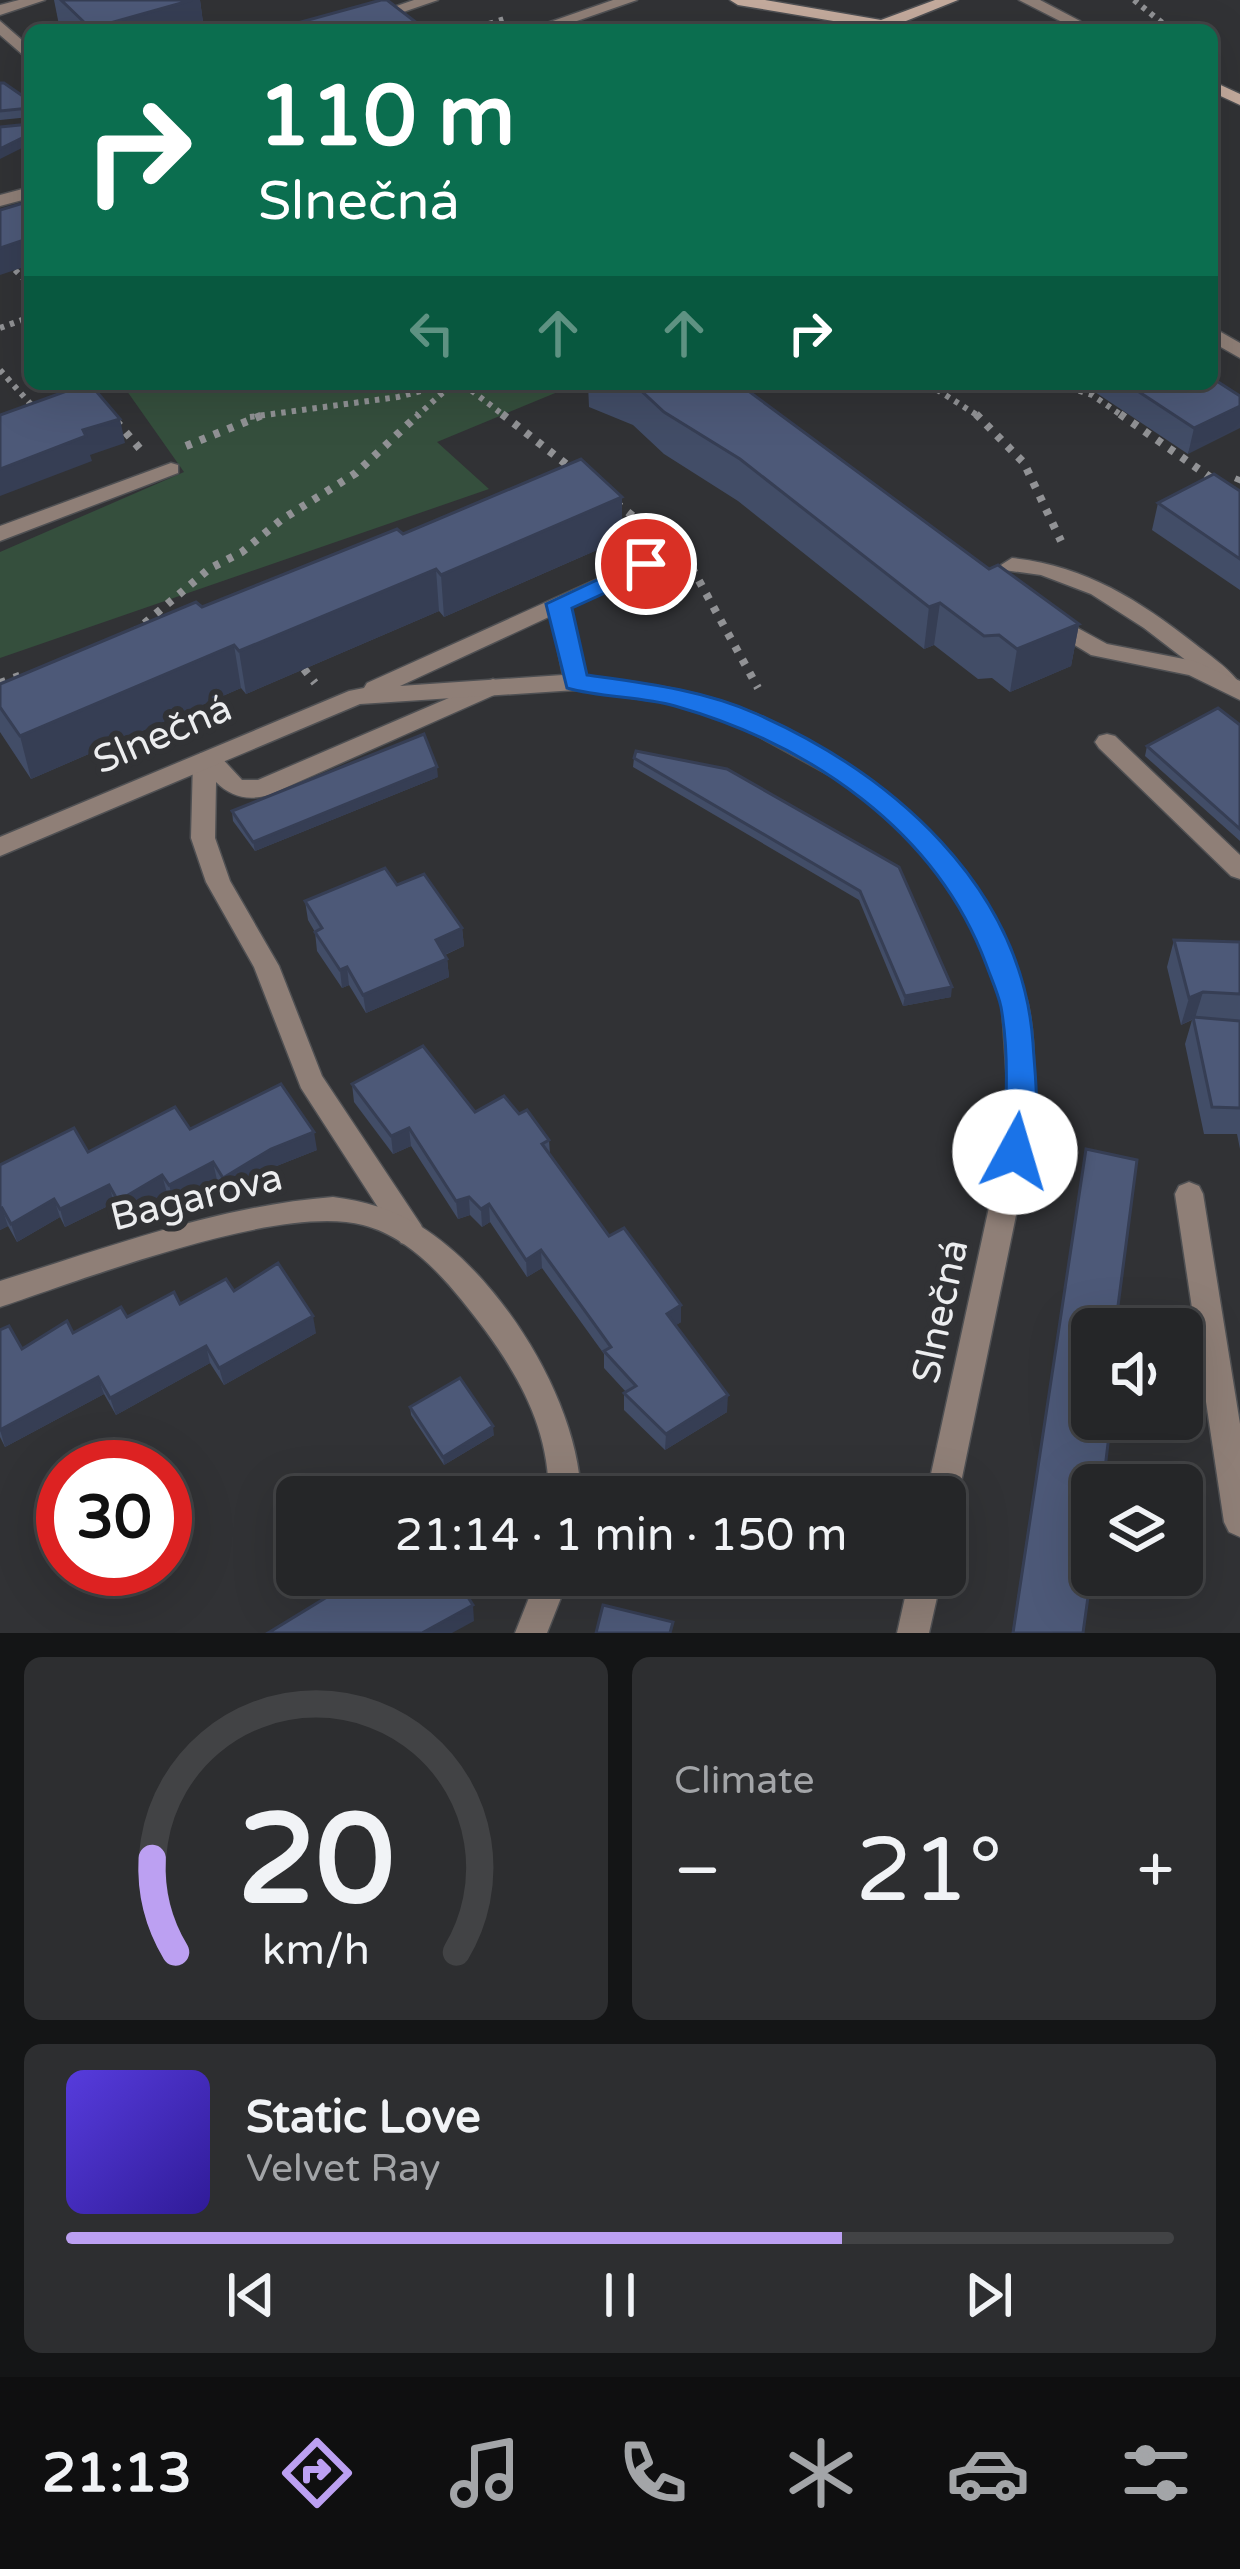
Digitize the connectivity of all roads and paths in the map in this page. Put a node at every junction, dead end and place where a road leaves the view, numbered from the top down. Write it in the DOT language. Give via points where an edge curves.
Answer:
graph roads {
  1 [pos="37,0"];
  2 [pos="430,0"];
  3 [pos="628,0"];
  4 [pos="738,0"];
  5 [pos="950,0"];
  6 [pos="1027,0"];
  7 [pos="1135,0"];
  8 [pos="0,10"];
  9 [pos="496,14"];
  10 [pos="1153,14"];
  11 [pos="504,19"];
  12 [pos="1072,21"];
  13 [pos="354,24"];
  14 [pos="554,24"];
  15 [pos="875,24"];
  16 [pos="884,24"];
  17 [pos="1157,24"];
  18 [pos="1164,24"];
  19 [pos="0,26"];
  20 [pos="24,50"];
  21 [pos="15,270"];
  22 [pos="24,279"];
  23 [pos="0,370"];
  24 [pos="426,390"];
  25 [pos="444,390"];
  26 [pos="940,390"];
  27 [pos="1077,390"];
  28 [pos="55,406"];
  29 [pos="37,411"];
  30 [pos="19,417"];
  31 [pos="114,419"];
  32 [pos="162,469"];
  33 [pos="1240,477"];
  34 [pos="1237,495"];
  35 [pos="0,534"];
  36 [pos="646,564"];
  37 [pos="1083,578"];
  38 [pos="559,604"];
  39 [pos="151,629"];
  40 [pos="129,637"];
  41 [pos="139,652"];
  42 [pos="304,669"];
  43 [pos="32,671"];
  44 [pos="312,679"];
  45 [pos="576,682"];
  46 [pos="0,683"];
  47 [pos="493,686"];
  48 [pos="1233,686"];
  49 [pos="357,697"];
  50 [pos="178,715"];
  51 [pos="188,728"];
  52 [pos="1107,742"];
  53 [pos="95,751"];
  54 [pos="207,760"];
  55 [pos="105,765"];
  56 [pos="0,848"];
  57 [pos="1240,870"];
  58 [pos="1190,1194"];
  59 [pos="411,1234"];
  60 [pos="0,1294"];
  61 [pos="563,1476"];
  62 [pos="946,1476"];
  63 [pos="1240,1522"];
  64 [pos="546,1596"];
  65 [pos="921,1596"];
  66 [pos="531,1633"];
  67 [pos="913,1633"];
  1 -- 8 [label="street"];
  2 -- 13 [label="street"];
  3 -- 14 [label="street"];
  4 -- 15 [label="street"];
  5 -- 16 [label="street"];
  6 -- 12 [label="street"];
  7 -- 10 [label="path"];
  9 -- 11 [label="path"];
  10 -- 17 [label="path"];
  10 -- 18 [label="path"];
  19 -- 20 [label="street"];
  21 -- 22 [label="path"];
  23 -- 29 [label="path"];
  24 -- 32 [label="path" via="253,416"];
  25 -- 40 [label="path" via="356,473 209,569"];
  26 -- 37 [label="path" via="1009,447"];
  27 -- 34 [label="path"];
  28 -- 29 [label="path"];
  29 -- 30 [label="path"];
  31 -- 32 [label="path"];
  32 -- 35 [label="street"];
  33 -- 34 [label="path"];
  36 -- 38 [label="street, Slnečná"];
  37 -- 48 [label="street"];
  37 -- 48 [label="street" via="1050,567 1012,586 1102,651 1195,669"];
  38 -- 45 [label="street"];
  38 -- 49 [label="street, Slnečná"];
  39 -- 40 [label="path"];
  40 -- 41 [label="path"];
  42 -- 44 [label="path"];
  43 -- 46 [label="path"];
  45 -- 47 [label="street, Slnečná"];
  45 -- 62 [label="street, Slnečná" via="671,695 798,744 914,828 986,925 1016,1005 1021,1095"];
  47 -- 49 [label="street, Slnečná"];
  47 -- 54 [label="street" via="261,789 236,788"];
  49 -- 54 [label="street, Slnečná"];
  50 -- 51 [label="path"];
  52 -- 57 [label="street"];
  53 -- 55 [label="path"];
  54 -- 56 [label="street, Slnečná"];
  54 -- 59 [label="street, Bagarova" via="203,838 218,882 266,966 310,1080"];
  58 -- 63 [label="street"];
  59 -- 60 [label="street, Bagarova" via="360,1210 298,1210"];
  59 -- 61 [label="street, Bagarova" via="458,1269 532,1371 557,1426"];
  64 -- 66 [label="street"];
  65 -- 67 [label="street"];
}
